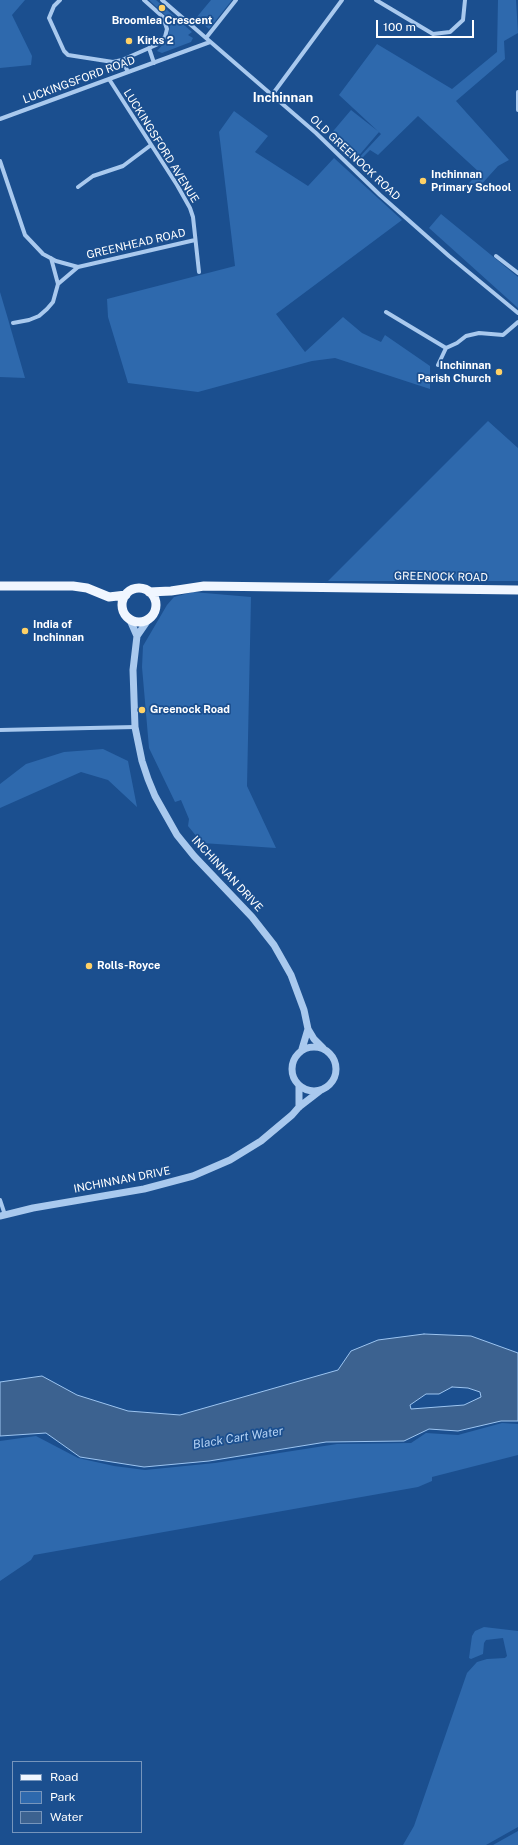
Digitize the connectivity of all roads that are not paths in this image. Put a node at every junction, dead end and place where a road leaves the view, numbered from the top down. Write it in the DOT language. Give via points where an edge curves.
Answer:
graph roads {
  1 [pos="60,0"];
  2 [pos="144,0"];
  3 [pos="162,0"];
  4 [pos="236,0"];
  5 [pos="342,0"];
  6 [pos="376,0"];
  7 [pos="465,0"];
  8 [pos="206,38"];
  9 [pos="210,42"];
  10 [pos="148,48"];
  11 [pos="122,60"];
  12 [pos="154,63"];
  13 [pos="128,72"];
  14 [pos="109,79"];
  15 [pos="518,92"];
  16 [pos="272,95"];
  17 [pos="518,110"];
  18 [pos="0,119"];
  19 [pos="151,145"];
  20 [pos="0,161"];
  21 [pos="78,186"];
  22 [pos="195,240"];
  23 [pos="496,256"];
  24 [pos="51,258"];
  25 [pos="78,267"];
  26 [pos="198,272"];
  27 [pos="518,273"];
  28 [pos="58,284"];
  29 [pos="386,312"];
  30 [pos="518,313"];
  31 [pos="518,322"];
  32 [pos="13,323"];
  33 [pos="446,348"];
  34 [pos="438,365"];
  35 [pos="0,586"];
  36 [pos="518,590"];
  37 [pos="171,591"];
  38 [pos="149,592"];
  39 [pos="126,595"];
  40 [pos="109,597"];
  41 [pos="156,606"];
  42 [pos="123,611"];
  43 [pos="130,620"];
  44 [pos="148,620"];
  45 [pos="137,636"];
  46 [pos="135,727"];
  47 [pos="0,730"];
  48 [pos="308,1029"];
  49 [pos="323,1048"];
  50 [pos="302,1050"];
  51 [pos="299,1086"];
  52 [pos="321,1090"];
  53 [pos="298,1107"];
  54 [pos="0,1200"];
  55 [pos="2,1216"];
  1 -- 11 [label="street" via="49,18 68,55 113,62"];
  2 -- 10 [label="street" via="162,17 167,29 161,42"];
  3 -- 8 [label="street, OLD GREENOCK ROAD"];
  4 -- 8 [label="street"];
  5 -- 16 [label="street"];
  6 -- 7 [label="street" via="433,34 450,32 463,20"];
  8 -- 9 [label="street, OLD GREENOCK ROAD"];
  9 -- 12 [label="street, LUCKINGSFORD ROAD"];
  9 -- 16 [label="street, OLD GREENOCK ROAD"];
  10 -- 11 [label="street"];
  10 -- 12 [label="street"];
  11 -- 13 [label="street"];
  12 -- 13 [label="street, LUCKINGSFORD ROAD"];
  13 -- 14 [label="street, LUCKINGSFORD ROAD"];
  14 -- 18 [label="street, LUCKINGSFORD ROAD"];
  14 -- 19 [label="street, LUCKINGSFORD AVENUE"];
  15 -- 17 [label="street"];
  16 -- 30 [label="street, OLD GREENOCK ROAD" via="448,256"];
  19 -- 21 [label="street" via="123,166 93,176"];
  19 -- 22 [label="street, LUCKINGSFORD AVENUE" via="190,208"];
  20 -- 24 [label="street, GREENHEAD ROAD" via="25,235 33,245"];
  22 -- 25 [label="street, GREENHEAD ROAD"];
  22 -- 26 [label="street, LUCKINGSFORD AVENUE"];
  23 -- 27 [label="street"];
  24 -- 25 [label="street, GREENHEAD ROAD"];
  24 -- 28 [label="street"];
  25 -- 28 [label="street"];
  28 -- 32 [label="street" via="53,302 47,309 29,320"];
  29 -- 33 [label="street"];
  31 -- 33 [label="street" via="503,335 472,333"];
  33 -- 34 [label="street"];
  35 -- 40 [label="main road" via="73,586"];
  36 -- 37 [label="main road, GREENOCK ROAD" via="204,586"];
  37 -- 38 [label="main road, GREENOCK ROAD"];
  37 -- 41 [label="main road"];
  38 -- 39 [label="main road" via="137,588"];
  38 -- 41 [label="main road" via="154,596"];
  39 -- 40 [label="main road"];
  39 -- 42 [label="main road" via="122,604"];
  40 -- 42 [label="main road"];
  41 -- 44 [label="main road" via="155,612"];
  42 -- 43 [label="main road"];
  43 -- 44 [label="main road"];
  43 -- 45 [label="street"];
  44 -- 45 [label="street, INCHINNAN DRIVE"];
  45 -- 46 [label="street, INCHINNAN DRIVE" via="133,670"];
  46 -- 47 [label="street"];
  46 -- 48 [label="street, INCHINNAN DRIVE" via="148,779 168,820 194,856 252,917 274,945 291,975"];
  48 -- 49 [label="street, INCHINNAN DRIVE"];
  48 -- 50 [label="street, INCHINNAN DRIVE"];
  49 -- 50 [label="street" via="316,1046"];
  49 -- 52 [label="street" via="330,1052 336,1066 333,1081"];
  50 -- 51 [label="street" via="292,1061 291,1069 292,1076"];
  51 -- 52 [label="street" via="306,1090"];
  51 -- 53 [label="street"];
  52 -- 53 [label="street, INCHINNAN DRIVE"];
  53 -- 55 [label="street, INCHINNAN DRIVE" via="255,1145 230,1160 193,1176 144,1189 33,1208"];
  54 -- 55 [label="street"];
}
